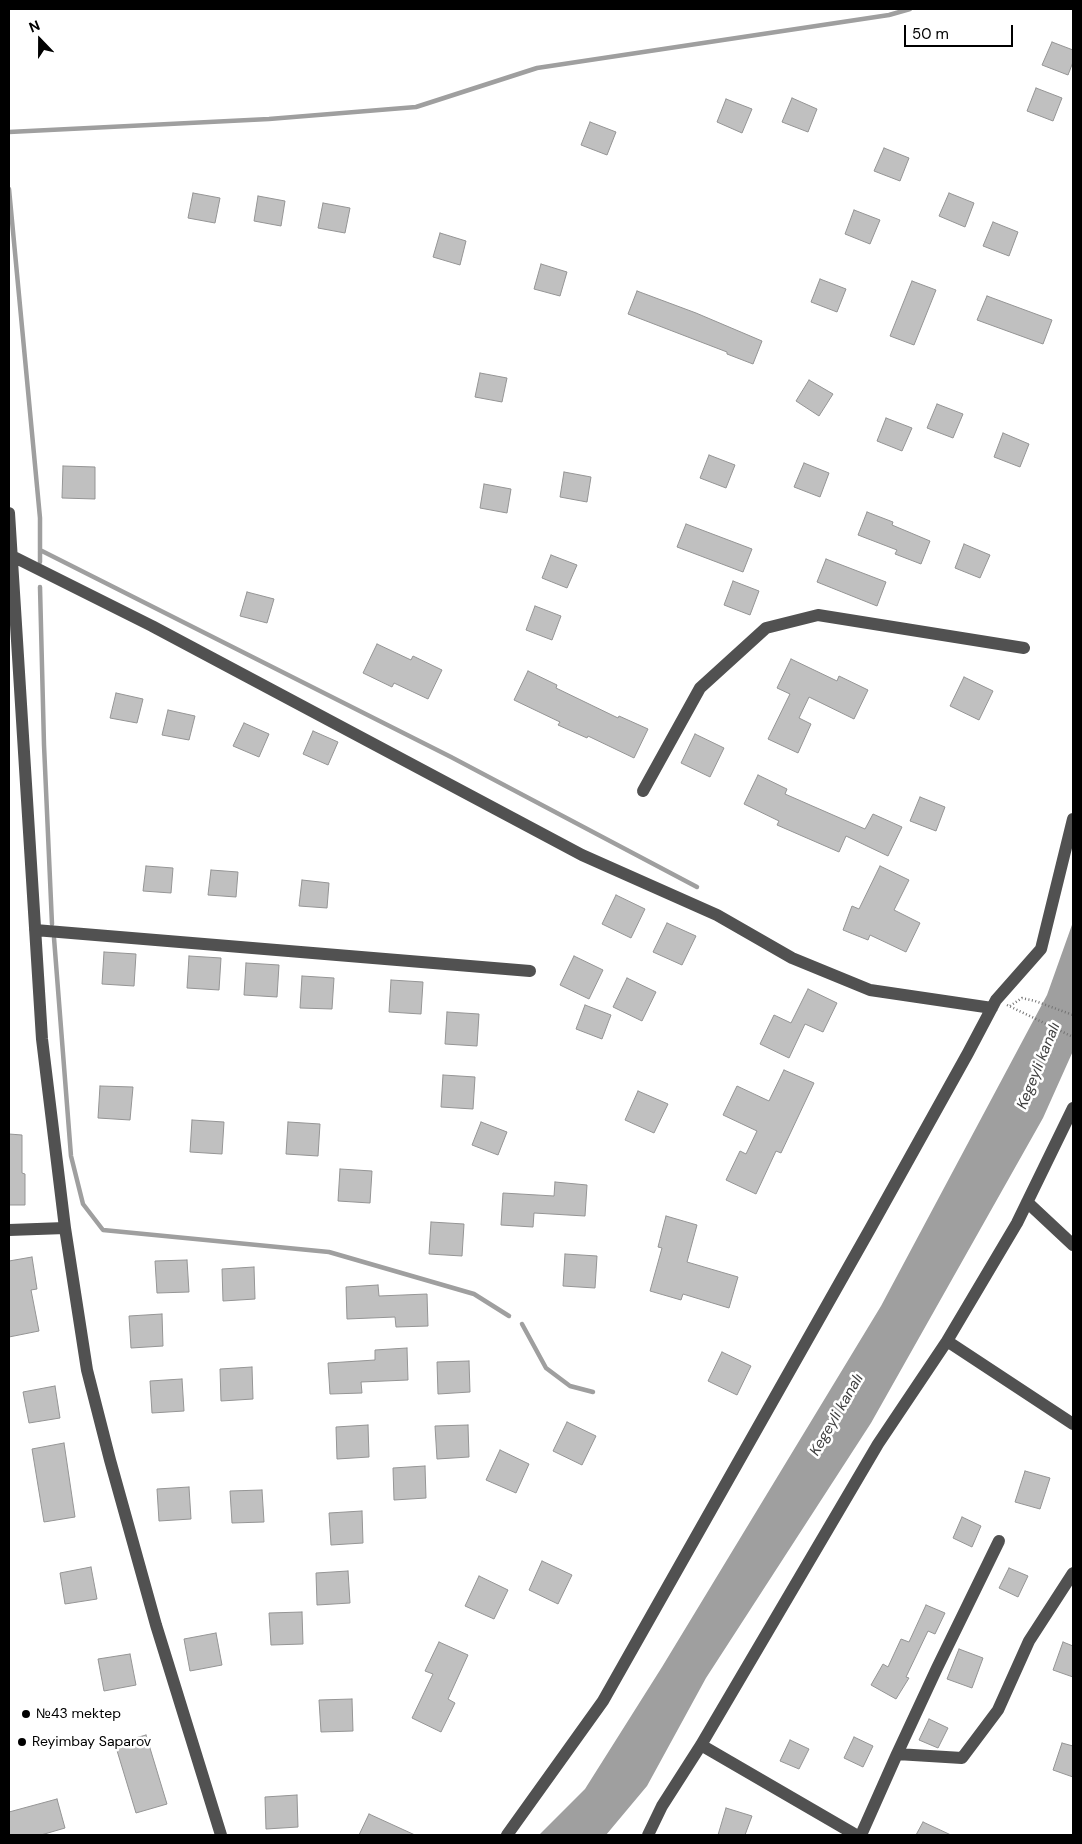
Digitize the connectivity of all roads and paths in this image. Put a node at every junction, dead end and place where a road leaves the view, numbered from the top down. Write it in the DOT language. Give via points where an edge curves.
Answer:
graph roads {
  1 [pos="9,512"];
  2 [pos="12,556"];
  3 [pos="1024,648"];
  4 [pos="643,791"];
  5 [pos="1073,819"];
  6 [pos="35,930"];
  7 [pos="530,971"];
  8 [pos="994,1004"];
  9 [pos="1009,1007"];
  10 [pos="1073,1015"];
  11 [pos="1073,1037"];
  12 [pos="1073,1108"];
  13 [pos="1027,1202"];
  14 [pos="65,1228"];
  15 [pos="9,1230"];
  16 [pos="1073,1245"];
  17 [pos="947,1341"];
  18 [pos="1073,1424"];
  19 [pos="1000,1541"];
  20 [pos="1073,1573"];
  21 [pos="701,1745"];
  22 [pos="897,1754"];
  23 [pos="222,1835"];
  24 [pos="507,1835"];
  25 [pos="648,1835"];
  26 [pos="856,1835"];
  27 [pos="861,1835"];
  1 -- 2 [label="street"];
  2 -- 6 [label="street"];
  2 -- 8 [label="street" via="152,626 582,855 717,915 792,958 870,990"];
  3 -- 4 [label="street" via="818,615 766,628 700,688"];
  5 -- 8 [label="street" via="1041,949"];
  6 -- 7 [label="street"];
  6 -- 14 [label="street" via="42,1039"];
  8 -- 9 [label="path"];
  8 -- 24 [label="street" via="603,1701"];
  9 -- 10 [label="path" via="1022,998"];
  9 -- 11 [label="path"];
  12 -- 13 [label="street"];
  13 -- 16 [label="street"];
  13 -- 17 [label="street"];
  14 -- 15 [label="street"];
  14 -- 23 [label="street" via="87,1370 110,1460 159,1635"];
  17 -- 18 [label="street"];
  17 -- 21 [label="street" via="878,1444"];
  19 -- 22 [label="street"];
  20 -- 22 [label="street" via="1029,1641 998,1710 962,1758"];
  21 -- 25 [label="street" via="662,1806"];
  21 -- 26 [label="street"];
  22 -- 27 [label="street"];
}
